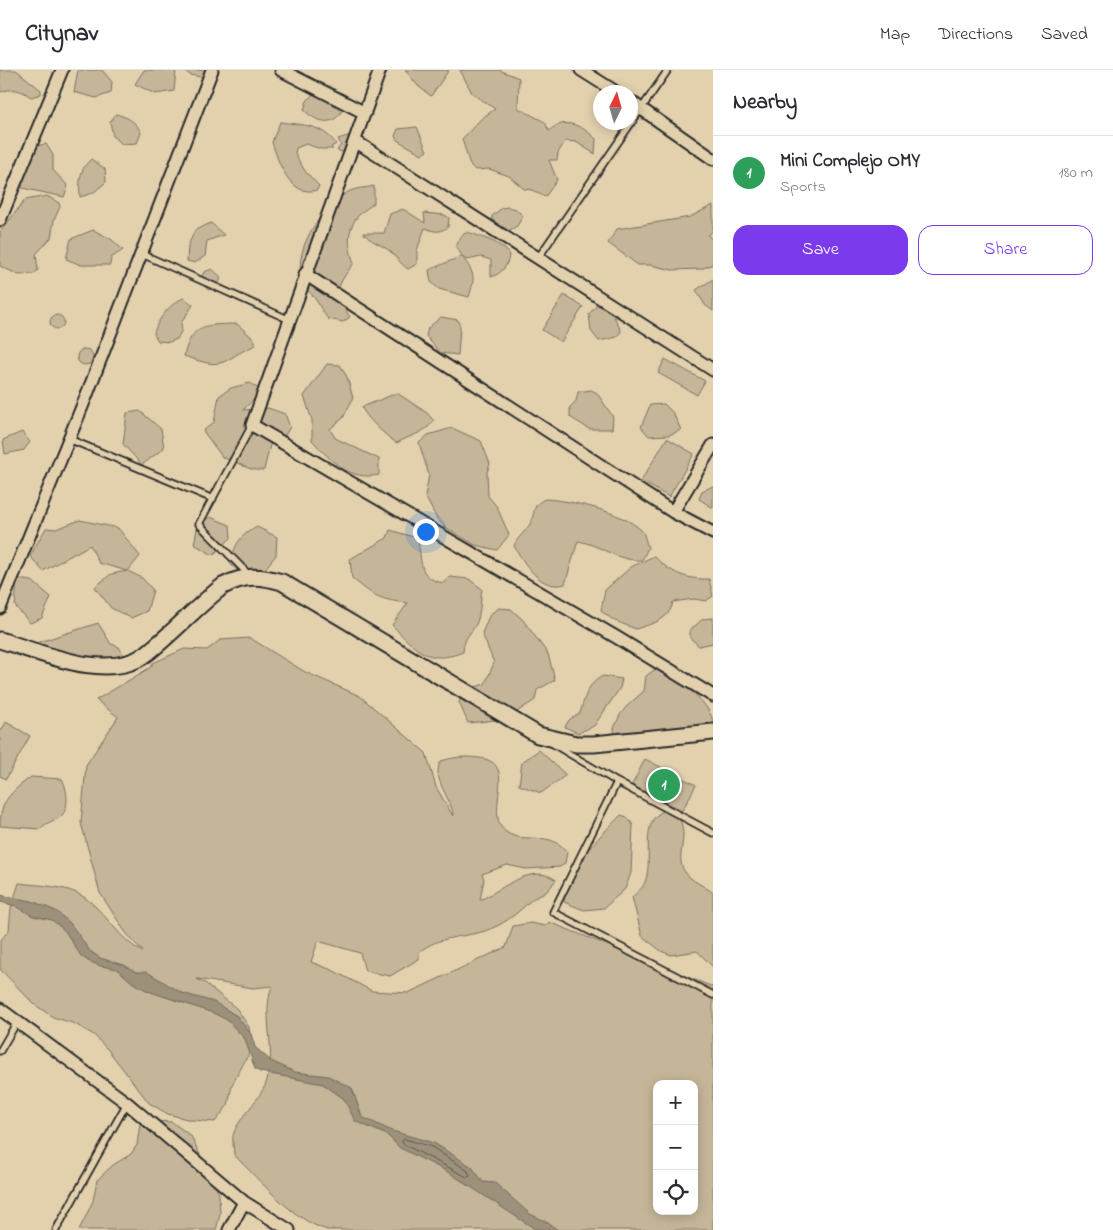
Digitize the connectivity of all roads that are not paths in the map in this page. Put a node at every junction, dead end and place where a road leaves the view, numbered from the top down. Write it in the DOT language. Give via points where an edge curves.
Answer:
graph roads {
  1 [pos="62,70"];
  2 [pos="212,70"];
  3 [pos="281,70"];
  4 [pos="380,70"];
  5 [pos="581,70"];
  6 [pos="668,70"];
  7 [pos="605,85"];
  8 [pos="638,106"];
  9 [pos="642,109"];
  10 [pos="364,113"];
  11 [pos="355,140"];
  12 [pos="713,159"];
  13 [pos="1,217"];
  14 [pos="142,254"];
  15 [pos="538,258"];
  16 [pos="305,274"];
  17 [pos="290,320"];
  18 [pos="713,370"];
  19 [pos="252,425"];
  20 [pos="69,439"];
  21 [pos="713,445"];
  22 [pos="213,499"];
  23 [pos="674,512"];
  24 [pos="713,533"];
  25 [pos="250,576"];
  26 [pos="0,608"];
  27 [pos="0,640"];
  28 [pos="713,696"];
  29 [pos="713,732"];
  30 [pos="538,735"];
  31 [pos="616,782"];
  32 [pos="713,833"];
  33 [pos="713,995"];
  34 [pos="0,1009"];
  35 [pos="17,1022"];
  36 [pos="0,1052"];
  37 [pos="127,1103"];
  38 [pos="244,1202"];
  39 [pos="56,1230"];
  40 [pos="229,1230"];
  41 [pos="289,1230"];
  1 -- 13 [label="street"];
  2 -- 14 [label="street"];
  3 -- 10 [label="street"];
  4 -- 10 [label="street"];
  5 -- 7 [label="street"];
  6 -- 9 [label="lane"];
  8 -- 9 [label="street"];
  9 -- 12 [label="street"];
  9 -- 15 [label="lane"];
  10 -- 11 [label="street"];
  11 -- 15 [label="street"];
  11 -- 16 [label="street"];
  14 -- 17 [label="lane"];
  14 -- 20 [label="street"];
  15 -- 18 [label="street"];
  16 -- 17 [label="street"];
  16 -- 23 [label="street"];
  17 -- 19 [label="street"];
  19 -- 22 [label="lane"];
  19 -- 28 [label="street"];
  20 -- 22 [label="lane"];
  20 -- 26 [label="street"];
  21 -- 23 [label="street"];
  22 -- 25 [label="lane" via="199,524"];
  23 -- 24 [label="street"];
  25 -- 27 [label="main road" via="223,586 145,656 115,667 66,660"];
  25 -- 30 [label="main road" via="282,582"];
  29 -- 30 [label="main road" via="594,744 576,744"];
  30 -- 31 [label="lane"];
  31 -- 32 [label="lane"];
  31 -- 33 [label="lane" via="553,912"];
  34 -- 35 [label="street"];
  35 -- 36 [label="lane"];
  35 -- 37 [label="street"];
  37 -- 38 [label="street"];
  37 -- 39 [label="lane"];
  38 -- 40 [label="street"];
  38 -- 41 [label="street"];
}
